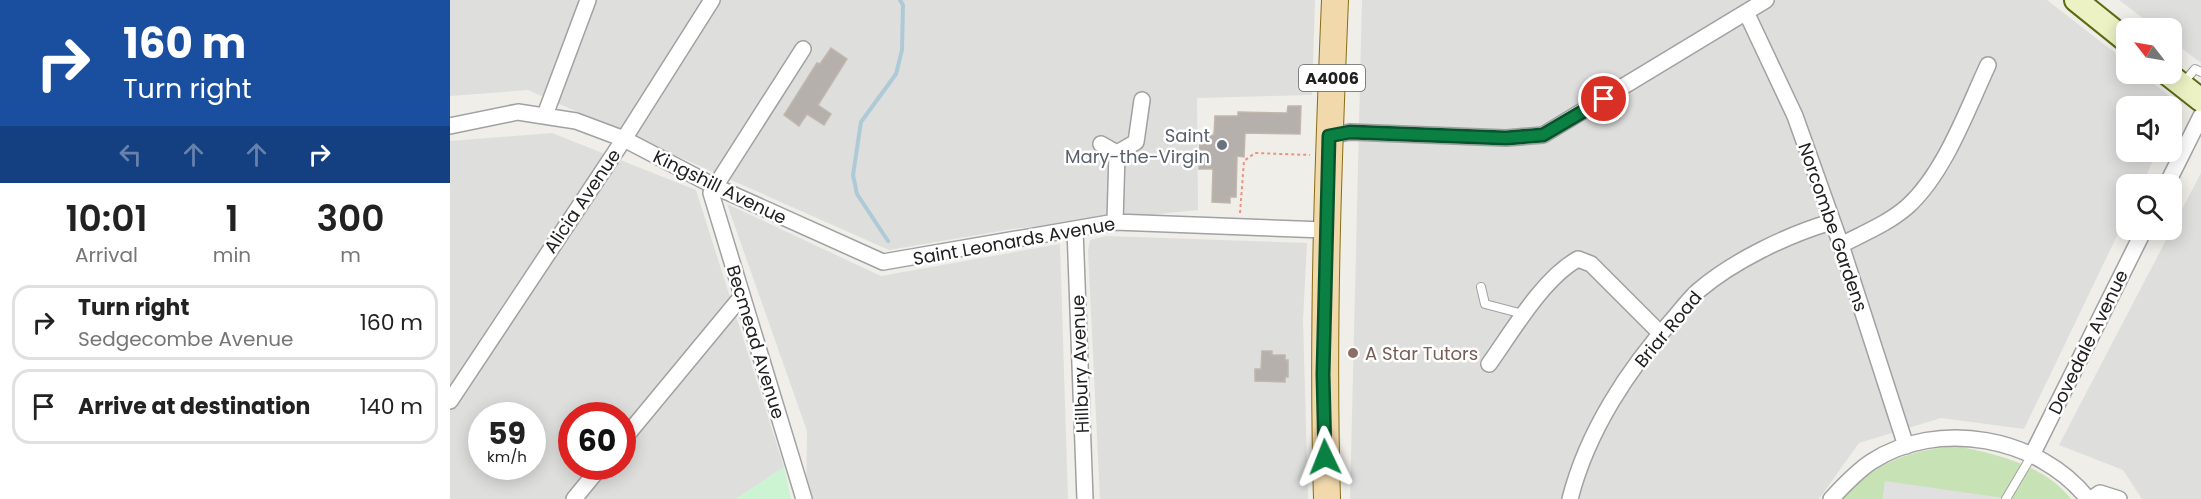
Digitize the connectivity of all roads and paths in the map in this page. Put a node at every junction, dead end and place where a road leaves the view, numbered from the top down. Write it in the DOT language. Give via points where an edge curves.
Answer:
graph roads {
  1 [pos="588,0"];
  2 [pos="711,0"];
  3 [pos="1335,0"];
  4 [pos="1766,0"];
  5 [pos="2076,0"];
  6 [pos="1747,14"];
  7 [pos="2116,32"];
  8 [pos="803,49"];
  9 [pos="1988,65"];
  10 [pos="2201,72"];
  11 [pos="2182,76"];
  12 [pos="2181,84"];
  13 [pos="1142,100"];
  14 [pos="2201,100"];
  15 [pos="545,115"];
  16 [pos="2201,116"];
  17 [pos="450,126"];
  18 [pos="624,139"];
  19 [pos="1101,144"];
  20 [pos="1328,146"];
  21 [pos="1117,153"];
  22 [pos="2172,174"];
  23 [pos="714,186"];
  24 [pos="1115,222"];
  25 [pos="1831,222"];
  26 [pos="1239,227"];
  27 [pos="1075,229"];
  28 [pos="1325,230"];
  29 [pos="2139,240"];
  30 [pos="1840,244"];
  31 [pos="883,262"];
  32 [pos="1481,287"];
  33 [pos="742,296"];
  34 [pos="1525,315"];
  35 [pos="1660,333"];
  36 [pos="1489,364"];
  37 [pos="450,401"];
  38 [pos="636,424"];
  39 [pos="1906,446"];
  40 [pos="2032,455"];
  41 [pos="590,480"];
  42 [pos="574,499"];
  43 [pos="804,499"];
  44 [pos="1085,499"];
  45 [pos="1327,499"];
  46 [pos="1570,499"];
  47 [pos="1831,499"];
  48 [pos="2006,499"];
  49 [pos="2089,499"];
  50 [pos="2119,499"];
  1 -- 15 [label="street"];
  2 -- 18 [label="street, Alicia Avenue"];
  3 -- 20 [label="main road, A4006"];
  4 -- 6 [label="street"];
  5 -- 7 [label="street"];
  6 -- 20 [label="street" via="1543,135 1506,138 1350,132"];
  6 -- 25 [label="street, Norcombe Gardens" via="1795,116"];
  8 -- 23 [label="street"];
  9 -- 30 [label="street" via="1926,186 1886,223"];
  10 -- 11 [label="lane" via="2195,69"];
  12 -- 14 [label="street"];
  13 -- 21 [label="street" via="1136,142"];
  15 -- 17 [label="street, Kingshill Avenue" via="518,112"];
  15 -- 18 [label="street, Kingshill Avenue" via="576,121"];
  16 -- 22 [label="street"];
  18 -- 23 [label="street, Kingshill Avenue"];
  18 -- 37 [label="street, Alicia Avenue"];
  19 -- 21 [label="street"];
  20 -- 26 [label="path" via="1255,153 1244,161"];
  20 -- 28 [label="main road, A4006"];
  21 -- 24 [label="street"];
  23 -- 31 [label="street, Kingshill Avenue"];
  23 -- 33 [label="street, Becmead Avenue" via="711,193"];
  24 -- 26 [label="street, Saint Leonards Avenue"];
  24 -- 27 [label="street, Saint Leonards Avenue"];
  25 -- 30 [label="street, Norcombe Gardens"];
  25 -- 35 [label="street, Briar Road" via="1801,231 1698,291"];
  26 -- 28 [label="street, Saint Leonards Avenue"];
  27 -- 31 [label="street, Saint Leonards Avenue"];
  27 -- 44 [label="street, Hillbury Avenue"];
  28 -- 45 [label="main road, A4006" via="1323,374"];
  29 -- 40 [label="street, Dovedale Avenue"];
  30 -- 39 [label="street, Norcombe Gardens"];
  32 -- 34 [label="lane" via="1482,301 1488,306"];
  33 -- 38 [label="street"];
  33 -- 43 [label="street, Becmead Avenue"];
  34 -- 35 [label="street" via="1552,280 1578,259 1592,264"];
  34 -- 36 [label="street"];
  35 -- 46 [label="street, Briar Road" via="1601,422 1577,472"];
  39 -- 40 [label="street" via="1931,440 1987,440"];
  39 -- 47 [label="street" via="1872,461"];
  40 -- 48 [label="lane"];
  40 -- 49 [label="street"];
  41 -- 42 [label="street"];
  49 -- 50 [label="street" via="2100,493"];
}
